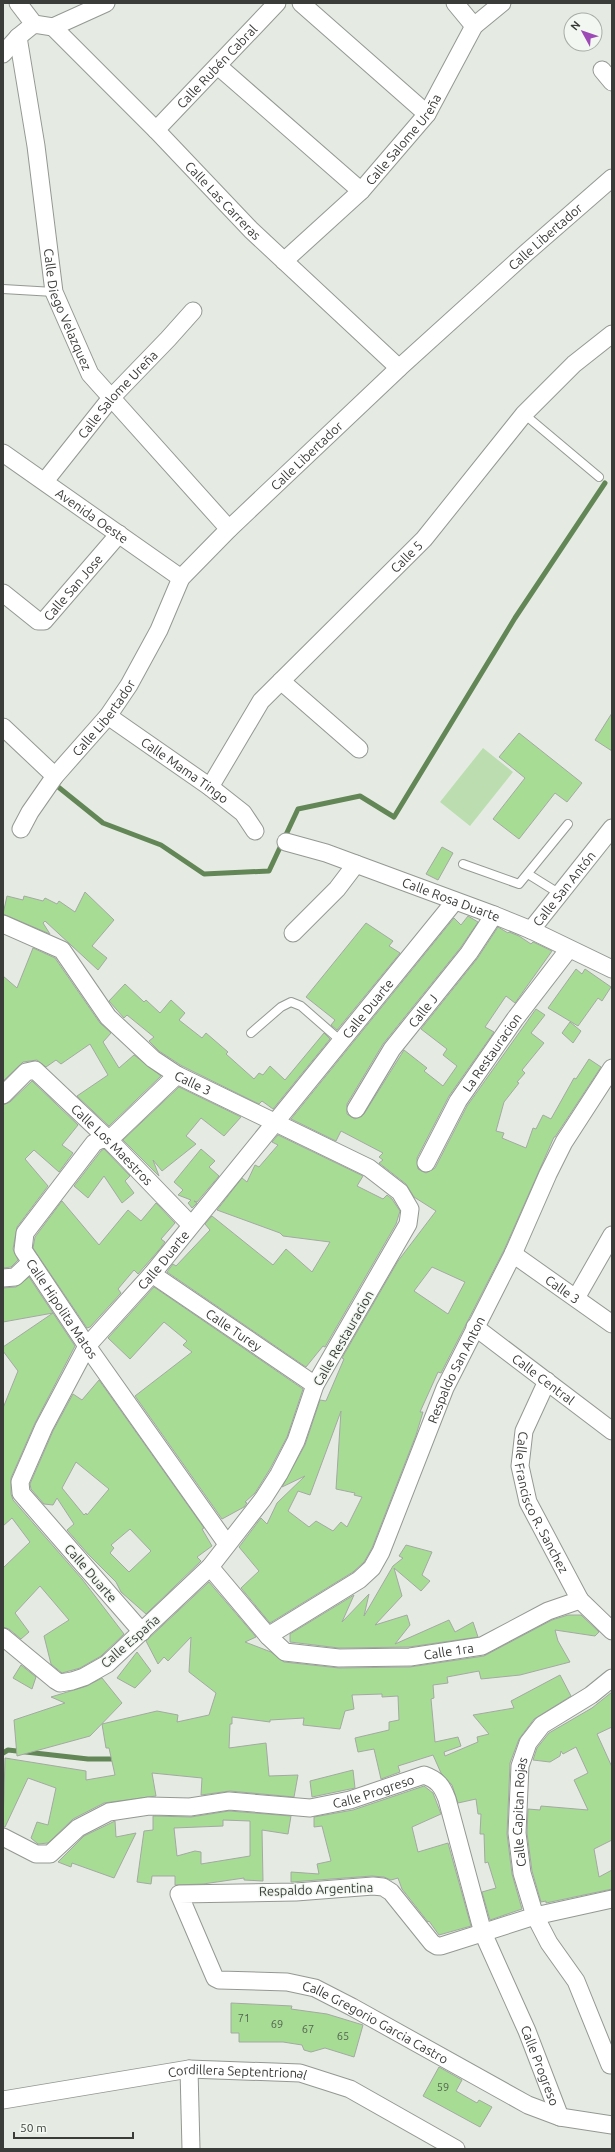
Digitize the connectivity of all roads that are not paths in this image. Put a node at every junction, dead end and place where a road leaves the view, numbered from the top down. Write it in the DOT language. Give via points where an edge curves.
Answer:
graph roads {
  1 [pos="18,3"];
  2 [pos="106,3"];
  3 [pos="277,3"];
  4 [pos="301,3"];
  5 [pos="455,3"];
  6 [pos="502,3"];
  7 [pos="34,24"];
  8 [pos="474,26"];
  9 [pos="53,27"];
  10 [pos="18,37"];
  11 [pos="3,54"];
  12 [pos="218,66"];
  13 [pos="427,114"];
  14 [pos="156,130"];
  15 [pos="612,178"];
  16 [pos="361,190"];
  17 [pos="284,261"];
  18 [pos="3,288"];
  19 [pos="54,292"];
  20 [pos="193,311"];
  21 [pos="612,334"];
  22 [pos="398,368"];
  23 [pos="111,398"];
  24 [pos="524,414"];
  25 [pos="3,453"];
  26 [pos="599,477"];
  27 [pos="45,481"];
  28 [pos="229,529"];
  29 [pos="119,534"];
  30 [pos="181,578"];
  31 [pos="3,593"];
  32 [pos="281,681"];
  33 [pos="108,716"];
  34 [pos="3,727"];
  35 [pos="359,749"];
  36 [pos="55,776"];
  37 [pos="210,787"];
  38 [pos="568,824"];
  39 [pos="612,828"];
  40 [pos="21,829"];
  41 [pos="256,831"];
  42 [pos="286,842"];
  43 [pos="356,864"];
  44 [pos="463,864"];
  45 [pos="528,874"];
  46 [pos="560,894"];
  47 [pos="455,901"];
  48 [pos="494,915"];
  49 [pos="3,924"];
  50 [pos="531,930"];
  51 [pos="293,933"];
  52 [pos="569,950"];
  53 [pos="612,969"];
  54 [pos="251,1033"];
  55 [pos="342,1041"];
  56 [pos="612,1068"];
  57 [pos="177,1075"];
  58 [pos="3,1095"];
  59 [pos="356,1109"];
  60 [pos="276,1122"];
  61 [pos="109,1140"];
  62 [pos="426,1163"];
  63 [pos="410,1208"];
  64 [pos="191,1225"];
  65 [pos="612,1235"];
  66 [pos="513,1254"];
  67 [pos="31,1262"];
  68 [pos="152,1274"];
  69 [pos="3,1278"];
  70 [pos="576,1298"];
  71 [pos="612,1324"];
  72 [pos="475,1327"];
  73 [pos="87,1346"];
  74 [pos="547,1381"];
  75 [pos="315,1385"];
  76 [pos="612,1431"];
  77 [pos="227,1544"];
  78 [pos="210,1567"];
  79 [pos="580,1600"];
  80 [pos="612,1631"];
  81 [pos="142,1632"];
  82 [pos="268,1636"];
  83 [pos="3,1637"];
  84 [pos="612,1678"];
  85 [pos="3,1837"];
  86 [pos="179,1894"];
  87 [pos="612,1899"];
  88 [pos="535,1916"];
  89 [pos="483,1933"];
  90 [pos="610,2065"];
  91 [pos="189,2069"];
  92 [pos="3,2100"];
  93 [pos="560,2117"];
  94 [pos="612,2125"];
  95 [pos="191,2149"];
  96 [pos="456,2149"];
  1 -- 7 [label="street"];
  2 -- 9 [label="street"];
  3 -- 12 [label="street, Calle Rubén Cabral"];
  4 -- 13 [label="street"];
  5 -- 8 [label="street"];
  6 -- 8 [label="street, Calle Salome Ureña"];
  7 -- 9 [label="street"];
  7 -- 10 [label="street"];
  8 -- 13 [label="street, Calle Salome Ureña"];
  9 -- 14 [label="street, Calle Las Carreras"];
  10 -- 11 [label="street"];
  10 -- 19 [label="street, Calle Diego Velazquez" via="36,146"];
  12 -- 14 [label="street, Calle Rubén Cabral"];
  12 -- 16 [label="street"];
  13 -- 16 [label="street, Calle Salome Ureña"];
  14 -- 17 [label="street, Calle Las Carreras"];
  15 -- 22 [label="street, Calle Libertador"];
  16 -- 17 [label="street, Calle Salome Ureña"];
  17 -- 22 [label="street, Calle Las Carreras"];
  18 -- 19 [label="lane"];
  19 -- 23 [label="street, Calle Diego Velazquez" via="90,374"];
  20 -- 23 [label="street, Calle Salome Ureña"];
  21 -- 24 [label="street, Calle 5" via="574,364"];
  22 -- 28 [label="street, Calle Libertador"];
  23 -- 27 [label="street, Calle Salome Ureña"];
  23 -- 28 [label="street, Calle Diego Velazquez"];
  24 -- 26 [label="lane"];
  24 -- 32 [label="street, Calle 5" via="424,539"];
  25 -- 27 [label="street, Avenida Oeste"];
  27 -- 29 [label="street, Avenida Oeste"];
  28 -- 30 [label="street, Calle Libertador"];
  29 -- 30 [label="street, Avenida Oeste"];
  29 -- 31 [label="street, Calle San Jose" via="41,622"];
  30 -- 33 [label="street, Calle Libertador" via="159,630"];
  32 -- 35 [label="street"];
  32 -- 37 [label="street, Calle 5" via="261,701"];
  33 -- 36 [label="street, Calle Libertador"];
  33 -- 37 [label="street, Calle Mama Tingo"];
  34 -- 36 [label="street"];
  36 -- 40 [label="street, Calle Libertador"];
  37 -- 41 [label="street, Calle Mama Tingo" via="243,813"];
  38 -- 45 [label="lane"];
  39 -- 46 [label="street, Calle San Antón"];
  42 -- 43 [label="street, Calle Rosa Duarte" via="304,845"];
  43 -- 47 [label="street, Calle Rosa Duarte"];
  43 -- 51 [label="street" via="336,889"];
  44 -- 45 [label="lane" via="515,884 519,884"];
  45 -- 46 [label="lane"];
  46 -- 50 [label="street, Calle San Antón"];
  47 -- 48 [label="street, Calle Rosa Duarte"];
  47 -- 55 [label="street, Calle Duarte"];
  48 -- 50 [label="street, Calle Rosa Duarte"];
  48 -- 59 [label="street, Calle J" via="469,953 392,1049"];
  49 -- 57 [label="street, Calle 3" via="62,950 108,1017 153,1059"];
  50 -- 52 [label="street, Calle Rosa Duarte"];
  52 -- 53 [label="street, Calle Rosa Duarte"];
  52 -- 62 [label="street, La Restauracion" via="515,1019 458,1101"];
  54 -- 55 [label="lane" via="281,1007 291,1002 301,1006"];
  55 -- 60 [label="street, Calle Duarte"];
  56 -- 66 [label="street, Respaldo San Anton" via="564,1142"];
  57 -- 60 [label="street, Calle 3"];
  57 -- 61 [label="street, Calle Hipolita Matos"];
  58 -- 61 [label="street, Calle Los Maestros" via="26,1072 30,1069 35,1070"];
  60 -- 63 [label="street, Calle 3" via="369,1168 400,1192"];
  60 -- 64 [label="street, Calle Duarte"];
  61 -- 64 [label="street, Calle Los Maestros"];
  61 -- 67 [label="street, Calle Hipolita Matos" via="102,1138 94,1143 25,1233 23,1250"];
  63 -- 75 [label="street, Calle Restauracion" via="408,1224"];
  64 -- 68 [label="street, Calle Duarte"];
  65 -- 70 [label="street"];
  66 -- 70 [label="street, Calle 3"];
  66 -- 72 [label="street, Respaldo San Anton"];
  67 -- 69 [label="street" via="15,1277"];
  67 -- 73 [label="street, Calle Hipolita Matos"];
  68 -- 73 [label="street, Calle Duarte"];
  68 -- 75 [label="street, Calle Turey"];
  70 -- 71 [label="street, Calle 3"];
  72 -- 74 [label="street, Calle Central"];
  72 -- 82 [label="street, Respaldo San Anton" via="444,1388 381,1552 372,1568 359,1580"];
  73 -- 77 [label="street, Calle Hipolita Matos"];
  73 -- 81 [label="street, Calle Duarte" via="44,1427 20,1487 21,1492"];
  74 -- 76 [label="street, Calle Central"];
  74 -- 79 [label="street, Calle Francisco R. Sanchez" via="524,1431 520,1466 528,1502"];
  75 -- 77 [label="street, Calle Restauracion" via="296,1441 279,1474 263,1499"];
  77 -- 78 [label="street, Calle Restauracion"];
  78 -- 81 [label="street, Calle España"];
  78 -- 82 [label="street"];
  79 -- 80 [label="street"];
  79 -- 82 [label="street, Calle 1ra" via="548,1611 482,1646 445,1653 410,1657 339,1658 285,1652"];
  81 -- 83 [label="street, Calle España" via="107,1664 84,1677 60,1683"];
  84 -- 88 [label="street, Calle Capitan Rojas" via="591,1695 542,1725 534,1733 522,1755 517,1833 522,1874"];
  85 -- 89 [label="street, Calle Progreso" via="36,1854 50,1854 78,1828 109,1812 149,1806 190,1807 229,1801 310,1808 350,1800 424,1775 434,1778 441,1784 447,1799"];
  86 -- 89 [label="street, Respaldo Argentina" via="296,1892 383,1887 391,1892 436,1946"];
  86 -- 93 [label="street, Calle Gregorio Garcia Castro" via="219,1980 287,1982 315,1988 352,2006 528,2105"];
  87 -- 88 [label="street, Respaldo Argentina"];
  88 -- 89 [label="street, Respaldo Argentina"];
  88 -- 90 [label="street, Calle Capitan Rojas" via="549,1943 576,1981"];
  89 -- 93 [label="street, Calle Progreso" via="527,2031"];
  91 -- 92 [label="street, Cordillera Septentrional"];
  91 -- 95 [label="street"];
  91 -- 96 [label="street, Cordillera Septentrional" via="300,2073 350,2090"];
  93 -- 94 [label="street, Calle Gregorio Garcia Castro"];
}
